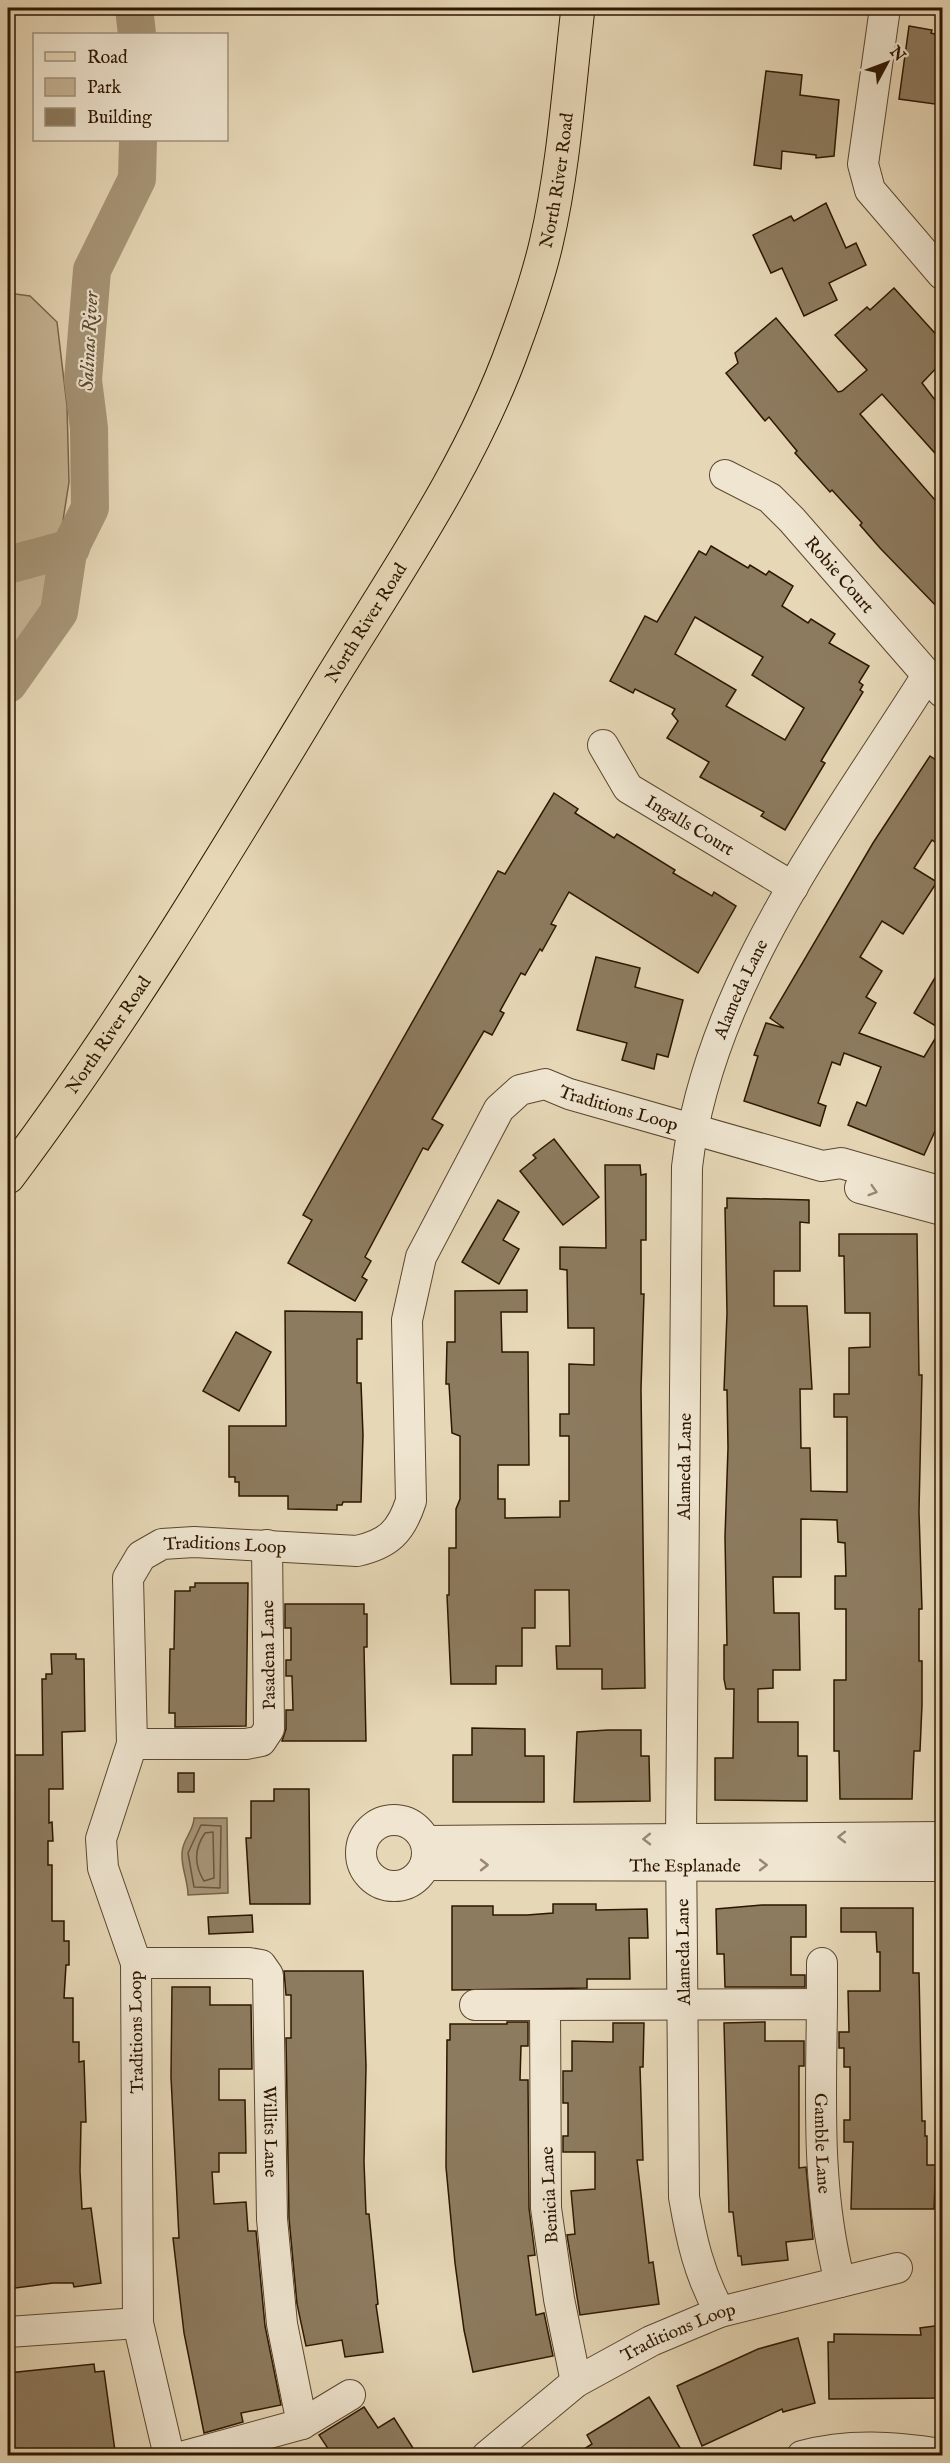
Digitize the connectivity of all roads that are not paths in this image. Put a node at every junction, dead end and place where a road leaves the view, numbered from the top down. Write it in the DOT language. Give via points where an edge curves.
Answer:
graph roads {
  1 [pos="578,8"];
  2 [pos="885,8"];
  3 [pos="942,274"];
  4 [pos="725,475"];
  5 [pos="935,683"];
  6 [pos="603,745"];
  7 [pos="793,887"];
  8 [pos="691,1129"];
  9 [pos="822,1166"];
  10 [pos="8,1177"];
  11 [pos="942,1192"];
  12 [pos="942,1210"];
  13 [pos="267,1545"];
  14 [pos="132,1744"];
  15 [pos="891,1837"];
  16 [pos="942,1837"];
  17 [pos="681,1852"];
  18 [pos="426,1853"];
  19 [pos="891,1866"];
  20 [pos="942,1866"];
  21 [pos="136,1963"];
  22 [pos="822,1963"];
  23 [pos="822,2004"];
  24 [pos="475,2005"];
  25 [pos="545,2005"];
  26 [pos="683,2006"];
  27 [pos="897,2268"];
  28 [pos="840,2282"];
  29 [pos="720,2312"];
  30 [pos="138,2323"];
  31 [pos="8,2332"];
  32 [pos="576,2382"];
  33 [pos="350,2395"];
  34 [pos="302,2424"];
  35 [pos="942,2454"];
  36 [pos="169,2456"];
  37 [pos="185,2456"];
  38 [pos="487,2456"];
  39 [pos="802,2456"];
  1 -- 10 [label="main road, North River Road" via="546,244 514,347 479,426 432,513 211,876 51,1120"];
  2 -- 3 [label="street" via="863,164 866,180 870,190"];
  4 -- 5 [label="street, Robie Court" via="778,506"];
  5 -- 7 [label="street, Alameda Lane"];
  6 -- 7 [label="street, Ingalls Court" via="628,788"];
  7 -- 8 [label="street, Alameda Lane" via="731,1002"];
  8 -- 9 [label="street, Traditions Loop"];
  8 -- 13 [label="street, Traditions Loop" via="545,1084 520,1090 499,1109 422,1257 409,1310 411,1501 405,1518 380,1546 357,1551"];
  8 -- 17 [label="street, Alameda Lane" via="687,1167"];
  9 -- 11 [label="street, Traditions Loop" via="841,1163"];
  9 -- 12 [label="street, Traditions Loop, one-way" via="836,1180"];
  13 -- 14 [label="street, Traditions Loop" via="162,1544 141,1556 128,1578"];
  13 -- 14 [label="street, Pasadena Lane" via="269,1729 261,1741"];
  14 -- 21 [label="street, Traditions Loop" via="101,1839 103,1868"];
  15 -- 16 [label="street, The Esplanade"];
  15 -- 17 [label="street, The Esplanade, one-way"];
  15 -- 19 [label="street"];
  17 -- 18 [label="street, The Esplanade"];
  17 -- 19 [label="street, The Esplanade, one-way"];
  17 -- 26 [label="street, Alameda Lane"];
  19 -- 20 [label="street, The Esplanade"];
  21 -- 30 [label="street, Traditions Loop"];
  21 -- 34 [label="street, Willits Lane" via="249,1963 261,1965 268,1975 272,2218 282,2324"];
  22 -- 23 [label="street, Gamble Lane"];
  23 -- 26 [label="street"];
  23 -- 28 [label="street, Gamble Lane" via="822,2187"];
  24 -- 25 [label="street"];
  25 -- 26 [label="street"];
  25 -- 32 [label="street, Benicia Lane" via="546,2208"];
  26 -- 29 [label="street, Alameda Lane" via="684,2197 691,2241 706,2288"];
  27 -- 28 [label="street, Traditions Loop"];
  28 -- 29 [label="street, Traditions Loop"];
  29 -- 32 [label="street, Traditions Loop" via="651,2341"];
  30 -- 31 [label="street"];
  30 -- 36 [label="street, Traditions Loop"];
  32 -- 38 [label="street, Traditions Loop"];
  33 -- 34 [label="street"];
  34 -- 37 [label="street"];
  35 -- 39 [label="street" via="871,2446"];
}
